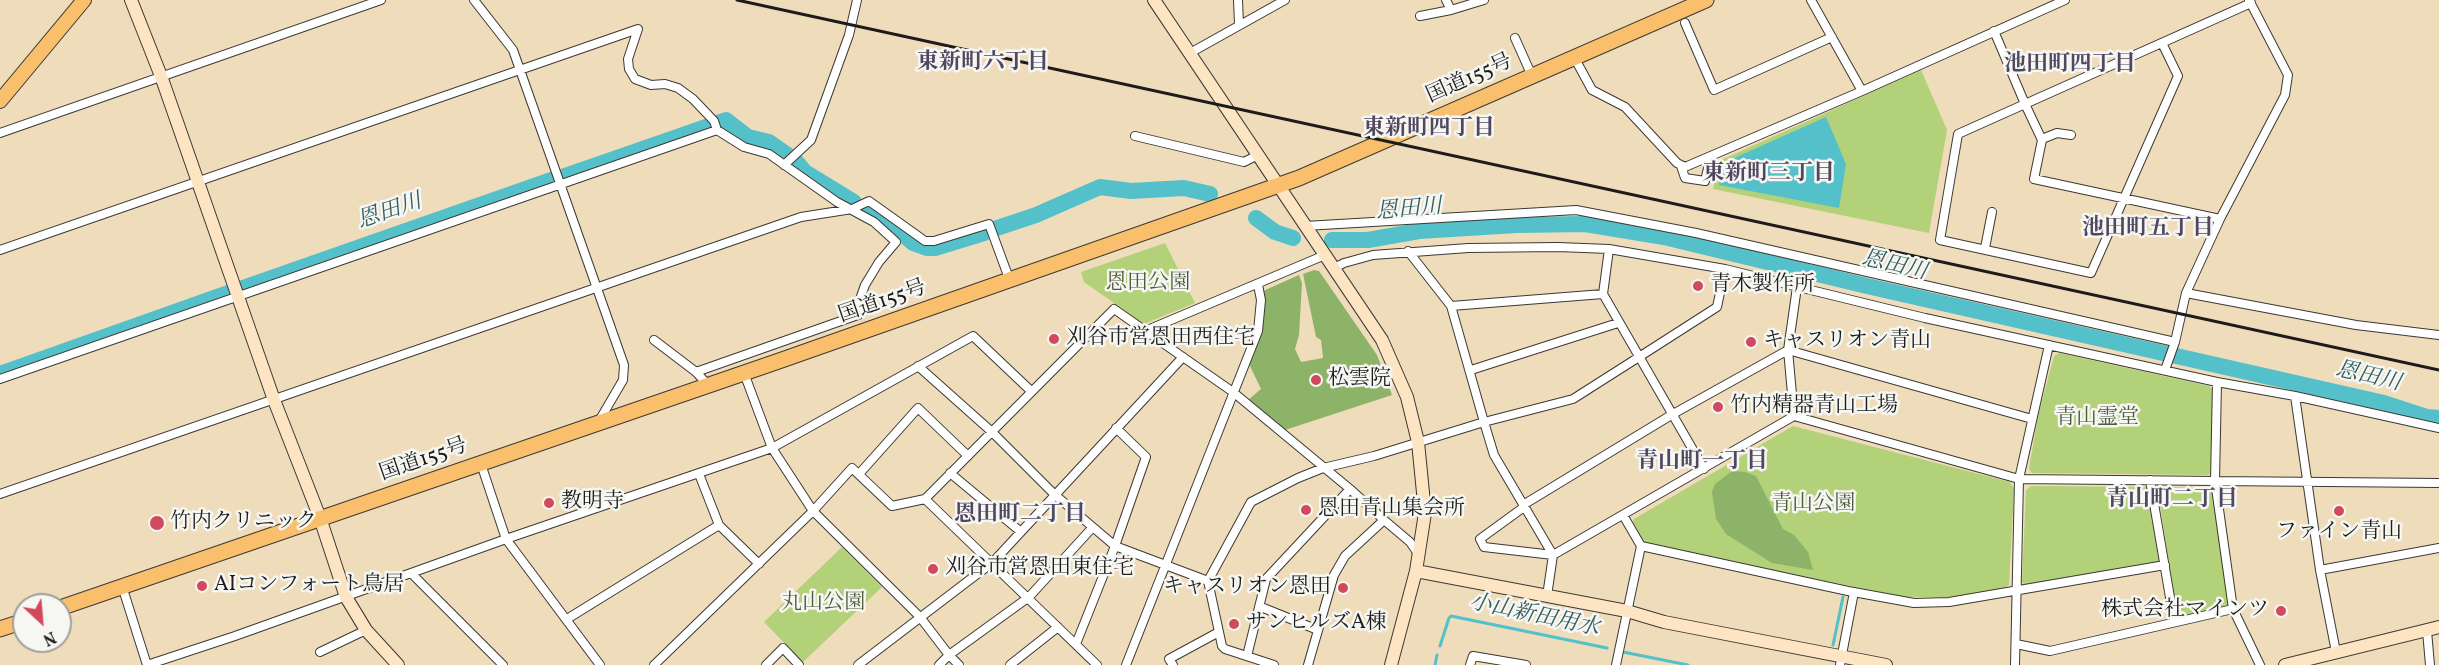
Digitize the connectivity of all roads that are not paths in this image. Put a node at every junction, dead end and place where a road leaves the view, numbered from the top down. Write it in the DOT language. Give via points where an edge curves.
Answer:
graph roads {
  1 [pos="84,0"];
  2 [pos="130,0"];
  3 [pos="381,0"];
  4 [pos="474,0"];
  5 [pos="857,0"];
  6 [pos="1154,0"];
  7 [pos="1239,0"];
  8 [pos="1285,0"];
  9 [pos="1446,0"];
  10 [pos="1484,0"];
  11 [pos="1706,0"];
  12 [pos="1811,0"];
  13 [pos="2065,0"];
  14 [pos="2250,2"];
  15 [pos="1451,10"];
  16 [pos="1420,16"];
  17 [pos="1685,23"];
  18 [pos="1239,24"];
  19 [pos="1994,31"];
  20 [pos="1832,37"];
  21 [pos="1515,38"];
  22 [pos="2162,43"];
  23 [pos="1190,53"];
  24 [pos="1574,57"];
  25 [pos="520,70"];
  26 [pos="161,76"];
  27 [pos="1532,76"];
  28 [pos="1862,91"];
  29 [pos="0,101"];
  30 [pos="2025,104"];
  31 [pos="716,126"];
  32 [pos="0,133"];
  33 [pos="2071,135"];
  34 [pos="1136,136"];
  35 [pos="2042,139"];
  36 [pos="1258,154"];
  37 [pos="1711,156"];
  38 [pos="784,165"];
  39 [pos="1681,166"];
  40 [pos="198,182"];
  41 [pos="560,183"];
  42 [pos="1278,185"];
  43 [pos="2124,198"];
  44 [pos="852,209"];
  45 [pos="1992,212"];
  46 [pos="2220,219"];
  47 [pos="1305,226"];
  48 [pos="1985,248"];
  49 [pos="1610,249"];
  50 [pos="0,250"];
  51 [pos="1408,251"];
  52 [pos="1325,255"];
  53 [pos="1334,268"];
  54 [pos="1725,269"];
  55 [pos="1010,281"];
  56 [pos="1258,285"];
  57 [pos="596,287"];
  58 [pos="1797,287"];
  59 [pos="2186,292"];
  60 [pos="1603,294"];
  61 [pos="237,296"];
  62 [pos="1451,306"];
  63 [pos="1618,323"];
  64 [pos="1145,331"];
  65 [pos="2439,335"];
  66 [pos="654,340"];
  67 [pos="2175,342"];
  68 [pos="2049,345"];
  69 [pos="1788,350"];
  70 [pos="1183,357"];
  71 [pos="1639,357"];
  72 [pos="918,366"];
  73 [pos="1471,370"];
  74 [pos="2165,370"];
  75 [pos="696,372"];
  76 [pos="744,373"];
  77 [pos="0,379"];
  78 [pos="2217,382"];
  79 [pos="708,385"];
  80 [pos="1031,391"];
  81 [pos="1233,392"];
  82 [pos="2295,396"];
  83 [pos="274,400"];
  84 [pos="1673,414"];
  85 [pos="1794,416"];
  86 [pos="2032,419"];
  87 [pos="599,422"];
  88 [pos="1484,422"];
  89 [pos="1116,428"];
  90 [pos="2439,428"];
  91 [pos="992,432"];
  92 [pos="1419,442"];
  93 [pos="772,448"];
  94 [pos="968,456"];
  95 [pos="481,464"];
  96 [pos="1323,468"];
  97 [pos="1704,469"];
  98 [pos="950,473"];
  99 [pos="699,474"];
  100 [pos="859,474"];
  101 [pos="2019,478"];
  102 [pos="2150,480"];
  103 [pos="2215,481"];
  104 [pos="2307,483"];
  105 [pos="2439,483"];
  106 [pos="1350,489"];
  107 [pos="0,494"];
  108 [pos="1054,494"];
  109 [pos="925,499"];
  110 [pos="1523,506"];
  111 [pos="813,510"];
  112 [pos="1623,515"];
  113 [pos="320,518"];
  114 [pos="1384,520"];
  115 [pos="719,525"];
  116 [pos="1092,528"];
  117 [pos="1021,532"];
  118 [pos="506,539"];
  119 [pos="1115,546"];
  120 [pos="1641,546"];
  121 [pos="2439,548"];
  122 [pos="1419,555"];
  123 [pos="1553,555"];
  124 [pos="993,562"];
  125 [pos="759,564"];
  126 [pos="1165,565"];
  127 [pos="2165,565"];
  128 [pos="2320,570"];
  129 [pos="1416,571"];
  130 [pos="412,574"];
  131 [pos="1208,581"];
  132 [pos="122,586"];
  133 [pos="2017,589"];
  134 [pos="1854,592"];
  135 [pos="1547,596"];
  136 [pos="346,597"];
  137 [pos="1029,597"];
  138 [pos="72,604"];
  139 [pos="1261,607"];
  140 [pos="2233,609"];
  141 [pos="1627,611"];
  142 [pos="920,617"];
  143 [pos="567,619"];
  144 [pos="2174,621"];
  145 [pos="1058,627"];
  146 [pos="2433,629"];
  147 [pos="366,630"];
  148 [pos="1318,630"];
  149 [pos="1217,633"];
  150 [pos="1076,644"];
  151 [pos="2016,644"];
  152 [pos="320,652"];
  153 [pos="2336,652"];
  154 [pos="949,655"];
  155 [pos="1247,656"];
  156 [pos="1841,660"];
  157 [pos="1093,664"];
  158 [pos="147,665"];
  159 [pos="398,665"];
  160 [pos="502,665"];
  161 [pos="600,665"];
  162 [pos="654,665"];
  163 [pos="766,665"];
  164 [pos="799,665"];
  165 [pos="858,665"];
  166 [pos="939,665"];
  167 [pos="959,665"];
  168 [pos="1010,665"];
  169 [pos="1126,665"];
  170 [pos="1173,665"];
  171 [pos="1274,665"];
  172 [pos="1308,665"];
  173 [pos="1391,665"];
  174 [pos="1470,665"];
  175 [pos="1526,665"];
  176 [pos="1617,665"];
  177 [pos="1886,665"];
  178 [pos="2015,665"];
  179 [pos="2260,665"];
  180 [pos="2285,665"];
  181 [pos="2430,665"];
  1 -- 29 [label="main road"];
  2 -- 26 [label="street"];
  3 -- 26 [label="street"];
  4 -- 25 [label="street" via="513,50"];
  5 -- 38 [label="street" via="849,35 811,140"];
  6 -- 23 [label="street"];
  7 -- 18 [label="street"];
  8 -- 18 [label="street"];
  9 -- 15 [label="street"];
  10 -- 15 [label="street"];
  11 -- 24 [label="highway, 国道155号"];
  12 -- 20 [label="street"];
  13 -- 19 [label="street"];
  14 -- 22 [label="street"];
  14 -- 46 [label="street" via="2288,75 2285,95"];
  15 -- 16 [label="street"];
  17 -- 20 [label="street" via="1714,90"];
  18 -- 23 [label="street"];
  19 -- 28 [label="street"];
  19 -- 30 [label="street"];
  20 -- 28 [label="street"];
  21 -- 27 [label="street"];
  22 -- 30 [label="street"];
  22 -- 43 [label="street" via="2178,76"];
  23 -- 36 [label="street"];
  24 -- 27 [label="highway, 国道155号"];
  24 -- 39 [label="street" via="1592,90 1625,107"];
  25 -- 31 [label="street" via="638,29 628,59 635,79 678,88"];
  25 -- 40 [label="street"];
  25 -- 41 [label="street"];
  26 -- 32 [label="street"];
  26 -- 40 [label="street"];
  27 -- 42 [label="highway, 国道155号"];
  28 -- 37 [label="street"];
  30 -- 35 [label="street"];
  30 -- 48 [label="street" via="1958,134 1940,240"];
  31 -- 38 [label="street" via="744,147 769,154"];
  31 -- 41 [label="street"];
  33 -- 35 [label="street" via="2057,133"];
  34 -- 36 [label="street" via="1244,162"];
  35 -- 43 [label="street" via="2034,179"];
  36 -- 42 [label="street"];
  37 -- 39 [label="street"];
  37 -- 39 [label="street" via="1706,181 1685,178"];
  38 -- 44 [label="street"];
  40 -- 50 [label="street"];
  40 -- 61 [label="street"];
  41 -- 57 [label="street"];
  41 -- 61 [label="street"];
  42 -- 47 [label="street"];
  42 -- 55 [label="highway, 国道155号"];
  43 -- 46 [label="street"];
  43 -- 48 [label="street" via="2091,273"];
  44 -- 55 [label="street" via="869,201 925,241 989,224"];
  44 -- 57 [label="street" via="801,217"];
  44 -- 75 [label="street" via="896,242 866,285 858,302 858,315"];
  45 -- 48 [label="street"];
  46 -- 59 [label="street"];
  47 -- 52 [label="street"];
  47 -- 67 [label="street" via="1576,210 1696,233"];
  49 -- 51 [label="street"];
  49 -- 54 [label="street"];
  49 -- 60 [label="street"];
  51 -- 53 [label="street" via="1373,255"];
  51 -- 62 [label="street"];
  52 -- 53 [label="street"];
  52 -- 56 [label="street"];
  53 -- 92 [label="street" via="1382,340 1410,407"];
  54 -- 58 [label="street"];
  54 -- 71 [label="street" via="1717,307"];
  55 -- 76 [label="highway, 国道155号"];
  56 -- 64 [label="street"];
  56 -- 81 [label="street" via="1258,332"];
  57 -- 83 [label="street"];
  57 -- 87 [label="street" via="625,372"];
  58 -- 68 [label="street"];
  58 -- 69 [label="street"];
  59 -- 65 [label="street" via="2356,325"];
  59 -- 67 [label="street"];
  60 -- 62 [label="street"];
  60 -- 63 [label="street"];
  61 -- 77 [label="street"];
  61 -- 83 [label="street"];
  62 -- 73 [label="street"];
  63 -- 71 [label="street"];
  63 -- 73 [label="street"];
  64 -- 70 [label="street"];
  64 -- 80 [label="street" via="1114,309"];
  66 -- 75 [label="street"];
  67 -- 74 [label="street"];
  68 -- 74 [label="street"];
  68 -- 86 [label="street"];
  69 -- 84 [label="street"];
  69 -- 85 [label="street"];
  69 -- 86 [label="street"];
  70 -- 81 [label="street"];
  70 -- 89 [label="street"];
  71 -- 84 [label="street"];
  71 -- 88 [label="street" via="1572,399"];
  72 -- 80 [label="street" via="973,336"];
  72 -- 91 [label="street"];
  72 -- 93 [label="street"];
  73 -- 88 [label="street"];
  74 -- 78 [label="street"];
  75 -- 79 [label="street"];
  76 -- 79 [label="highway, 国道155号"];
  76 -- 93 [label="street"];
  78 -- 82 [label="street"];
  78 -- 103 [label="street"];
  79 -- 87 [label="highway, 国道155号"];
  80 -- 91 [label="street"];
  81 -- 96 [label="street"];
  81 -- 126 [label="street"];
  82 -- 90 [label="street"];
  82 -- 104 [label="street"];
  83 -- 107 [label="street"];
  83 -- 113 [label="street"];
  84 -- 97 [label="street"];
  84 -- 110 [label="street"];
  85 -- 97 [label="street"];
  85 -- 101 [label="street"];
  86 -- 101 [label="street"];
  87 -- 95 [label="highway, 国道155号"];
  88 -- 92 [label="street"];
  88 -- 110 [label="street" via="1494,455"];
  89 -- 108 [label="street"];
  89 -- 119 [label="street" via="1146,457"];
  91 -- 94 [label="street"];
  91 -- 108 [label="street"];
  92 -- 96 [label="street"];
  92 -- 122 [label="street" via="1425,513"];
  93 -- 99 [label="street"];
  93 -- 111 [label="street"];
  94 -- 98 [label="street"];
  94 -- 100 [label="street" via="918,408"];
  95 -- 113 [label="highway, 国道155号"];
  95 -- 118 [label="street"];
  96 -- 106 [label="street"];
  96 -- 131 [label="street" via="1251,502"];
  97 -- 112 [label="street"];
  98 -- 109 [label="street"];
  98 -- 117 [label="street"];
  99 -- 115 [label="street"];
  99 -- 118 [label="street"];
  100 -- 109 [label="street" via="892,506"];
  100 -- 111 [label="street" via="852,468"];
  101 -- 102 [label="street"];
  101 -- 133 [label="street"];
  102 -- 103 [label="street"];
  102 -- 127 [label="street"];
  103 -- 104 [label="street"];
  103 -- 140 [label="street"];
  104 -- 105 [label="street"];
  104 -- 128 [label="street"];
  106 -- 114 [label="street"];
  106 -- 139 [label="street" via="1266,579"];
  108 -- 116 [label="street"];
  108 -- 117 [label="street"];
  109 -- 124 [label="street"];
  110 -- 123 [label="street"];
  110 -- 123 [label="street" via="1480,538 1484,547"];
  111 -- 125 [label="street"];
  111 -- 142 [label="street"];
  112 -- 120 [label="street"];
  112 -- 123 [label="street"];
  113 -- 132 [label="highway, 国道155号"];
  113 -- 136 [label="street"];
  114 -- 122 [label="street"];
  114 -- 148 [label="street" via="1339,566"];
  115 -- 125 [label="street"];
  115 -- 143 [label="street"];
  116 -- 119 [label="street"];
  116 -- 137 [label="street"];
  117 -- 124 [label="street"];
  118 -- 130 [label="street"];
  118 -- 143 [label="street"];
  119 -- 126 [label="street"];
  119 -- 150 [label="street"];
  120 -- 134 [label="street"];
  120 -- 141 [label="street"];
  121 -- 128 [label="street"];
  122 -- 129 [label="street"];
  123 -- 135 [label="street"];
  124 -- 137 [label="street"];
  124 -- 142 [label="street"];
  125 -- 162 [label="street"];
  126 -- 131 [label="street"];
  126 -- 169 [label="street"];
  127 -- 133 [label="street"];
  127 -- 144 [label="street"];
  128 -- 153 [label="street"];
  129 -- 135 [label="street"];
  129 -- 173 [label="street"];
  130 -- 136 [label="street"];
  130 -- 160 [label="street"];
  131 -- 149 [label="street"];
  132 -- 138 [label="highway, 国道155号"];
  132 -- 158 [label="street"];
  133 -- 134 [label="street" via="1949,602 1914,603"];
  133 -- 151 [label="street"];
  134 -- 156 [label="street"];
  135 -- 141 [label="street"];
  136 -- 147 [label="street"];
  136 -- 158 [label="street"];
  137 -- 145 [label="street"];
  137 -- 154 [label="street"];
  139 -- 148 [label="street"];
  139 -- 155 [label="street"];
  140 -- 144 [label="street"];
  140 -- 179 [label="street"];
  141 -- 156 [label="street"];
  141 -- 176 [label="street"];
  142 -- 154 [label="street"];
  142 -- 165 [label="street"];
  143 -- 161 [label="street"];
  144 -- 151 [label="street" via="2050,651"];
  145 -- 150 [label="street"];
  145 -- 168 [label="street"];
  146 -- 153 [label="street"];
  146 -- 181 [label="street"];
  147 -- 152 [label="street"];
  147 -- 159 [label="street"];
  148 -- 172 [label="street"];
  149 -- 155 [label="street" via="1225,649"];
  149 -- 170 [label="street" via="1169,658"];
  150 -- 157 [label="street"];
  151 -- 178 [label="street"];
  153 -- 180 [label="street"];
  154 -- 166 [label="street"];
  154 -- 167 [label="street"];
  155 -- 171 [label="street"];
  156 -- 177 [label="street"];
  163 -- 164 [label="street" via="783,648"];
  174 -- 175 [label="street" via="1473,656"];
}
